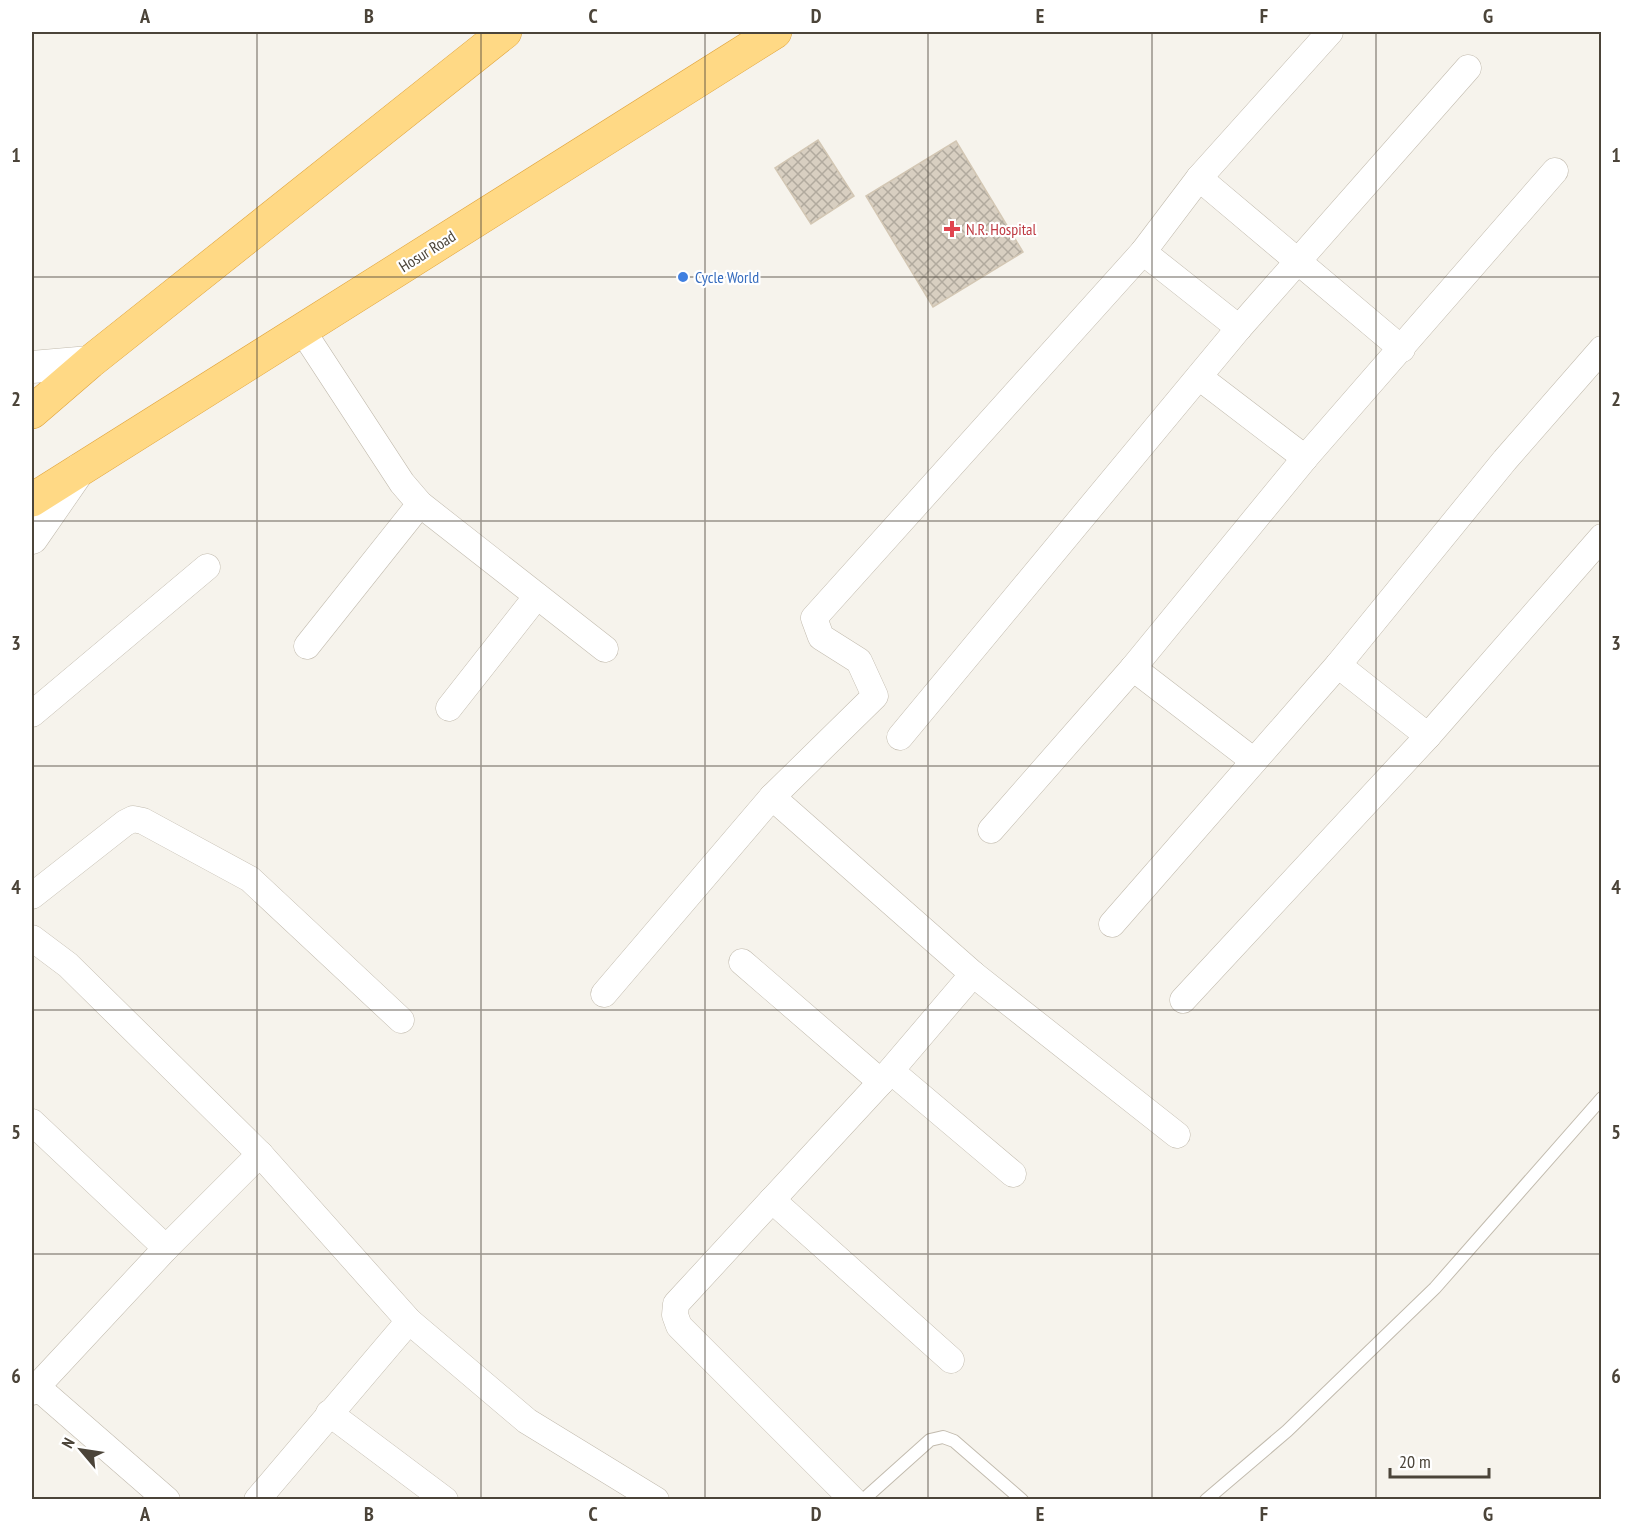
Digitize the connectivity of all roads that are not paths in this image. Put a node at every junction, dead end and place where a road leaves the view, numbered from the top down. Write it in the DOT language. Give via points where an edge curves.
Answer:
graph roads {
  1 [pos="505,32"];
  2 [pos="775,32"];
  3 [pos="1330,32"];
  4 [pos="1468,68"];
  5 [pos="1555,171"];
  6 [pos="1199,178"];
  7 [pos="1143,252"];
  8 [pos="1299,259"];
  9 [pos="1239,328"];
  10 [pos="302,330"];
  11 [pos="1402,349"];
  12 [pos="1602,349"];
  13 [pos="90,362"];
  14 [pos="32,367"];
  15 [pos="1198,377"];
  16 [pos="32,412"];
  17 [pos="1305,458"];
  18 [pos="79,469"];
  19 [pos="32,500"];
  20 [pos="420,504"];
  21 [pos="1602,537"];
  22 [pos="32,538"];
  23 [pos="207,567"];
  24 [pos="537,596"];
  25 [pos="308,646"];
  26 [pos="605,649"];
  27 [pos="1338,665"];
  28 [pos="1133,668"];
  29 [pos="449,708"];
  30 [pos="32,714"];
  31 [pos="1428,736"];
  32 [pos="900,737"];
  33 [pos="1254,761"];
  34 [pos="772,797"];
  35 [pos="991,830"];
  36 [pos="32,896"];
  37 [pos="1112,924"];
  38 [pos="32,938"];
  39 [pos="742,962"];
  40 [pos="973,974"];
  41 [pos="604,994"];
  42 [pos="1183,1000"];
  43 [pos="401,1020"];
  44 [pos="886,1076"];
  45 [pos="1602,1098"];
  46 [pos="32,1122"];
  47 [pos="1177,1135"];
  48 [pos="260,1155"];
  49 [pos="1013,1174"];
  50 [pos="772,1200"];
  51 [pos="166,1248"];
  52 [pos="409,1321"];
  53 [pos="951,1360"];
  54 [pos="34,1389"];
  55 [pos="329,1413"];
  56 [pos="167,1500"];
  57 [pos="257,1500"];
  58 [pos="444,1500"];
  59 [pos="656,1500"];
  60 [pos="854,1500"];
  61 [pos="863,1500"];
  62 [pos="1022,1500"];
  63 [pos="1206,1500"];
  1 -- 13 [label="highway"];
  2 -- 10 [label="highway, Hosur Road"];
  3 -- 6 [label="street"];
  4 -- 8 [label="street"];
  5 -- 11 [label="street"];
  6 -- 7 [label="street"];
  6 -- 8 [label="street"];
  7 -- 9 [label="street"];
  7 -- 34 [label="street" via="814,618 821,637 859,661 875,696"];
  8 -- 9 [label="street"];
  8 -- 11 [label="street"];
  9 -- 15 [label="street"];
  10 -- 18 [label="highway, Hosur Road"];
  10 -- 20 [label="street" via="402,483"];
  11 -- 17 [label="street"];
  12 -- 27 [label="street" via="1505,460"];
  13 -- 14 [label="street"];
  13 -- 16 [label="highway"];
  15 -- 17 [label="street"];
  15 -- 32 [label="street"];
  17 -- 28 [label="street"];
  18 -- 19 [label="highway, Hosur Road"];
  18 -- 22 [label="street"];
  20 -- 24 [label="street"];
  20 -- 25 [label="street"];
  21 -- 31 [label="street"];
  23 -- 30 [label="street"];
  24 -- 26 [label="street"];
  24 -- 29 [label="street"];
  27 -- 31 [label="street"];
  27 -- 33 [label="street"];
  28 -- 33 [label="street"];
  28 -- 35 [label="street"];
  31 -- 42 [label="street"];
  33 -- 37 [label="street"];
  34 -- 40 [label="street"];
  34 -- 41 [label="street"];
  36 -- 43 [label="street" via="125,823 143,821 250,879"];
  38 -- 48 [label="street" via="68,965"];
  39 -- 44 [label="street"];
  40 -- 44 [label="street"];
  40 -- 47 [label="street"];
  44 -- 49 [label="street"];
  44 -- 50 [label="street"];
  45 -- 63 [label="lane" via="1435,1288 1287,1431"];
  46 -- 51 [label="street"];
  48 -- 51 [label="street"];
  48 -- 52 [label="street"];
  50 -- 53 [label="street"];
  50 -- 60 [label="street" via="676,1304 675,1315 679,1326"];
  51 -- 54 [label="street"];
  52 -- 55 [label="street"];
  52 -- 59 [label="street" via="527,1421"];
  54 -- 56 [label="street"];
  55 -- 57 [label="street"];
  55 -- 58 [label="street"];
  61 -- 62 [label="lane" via="930,1440 943,1437 954,1441"];
}
